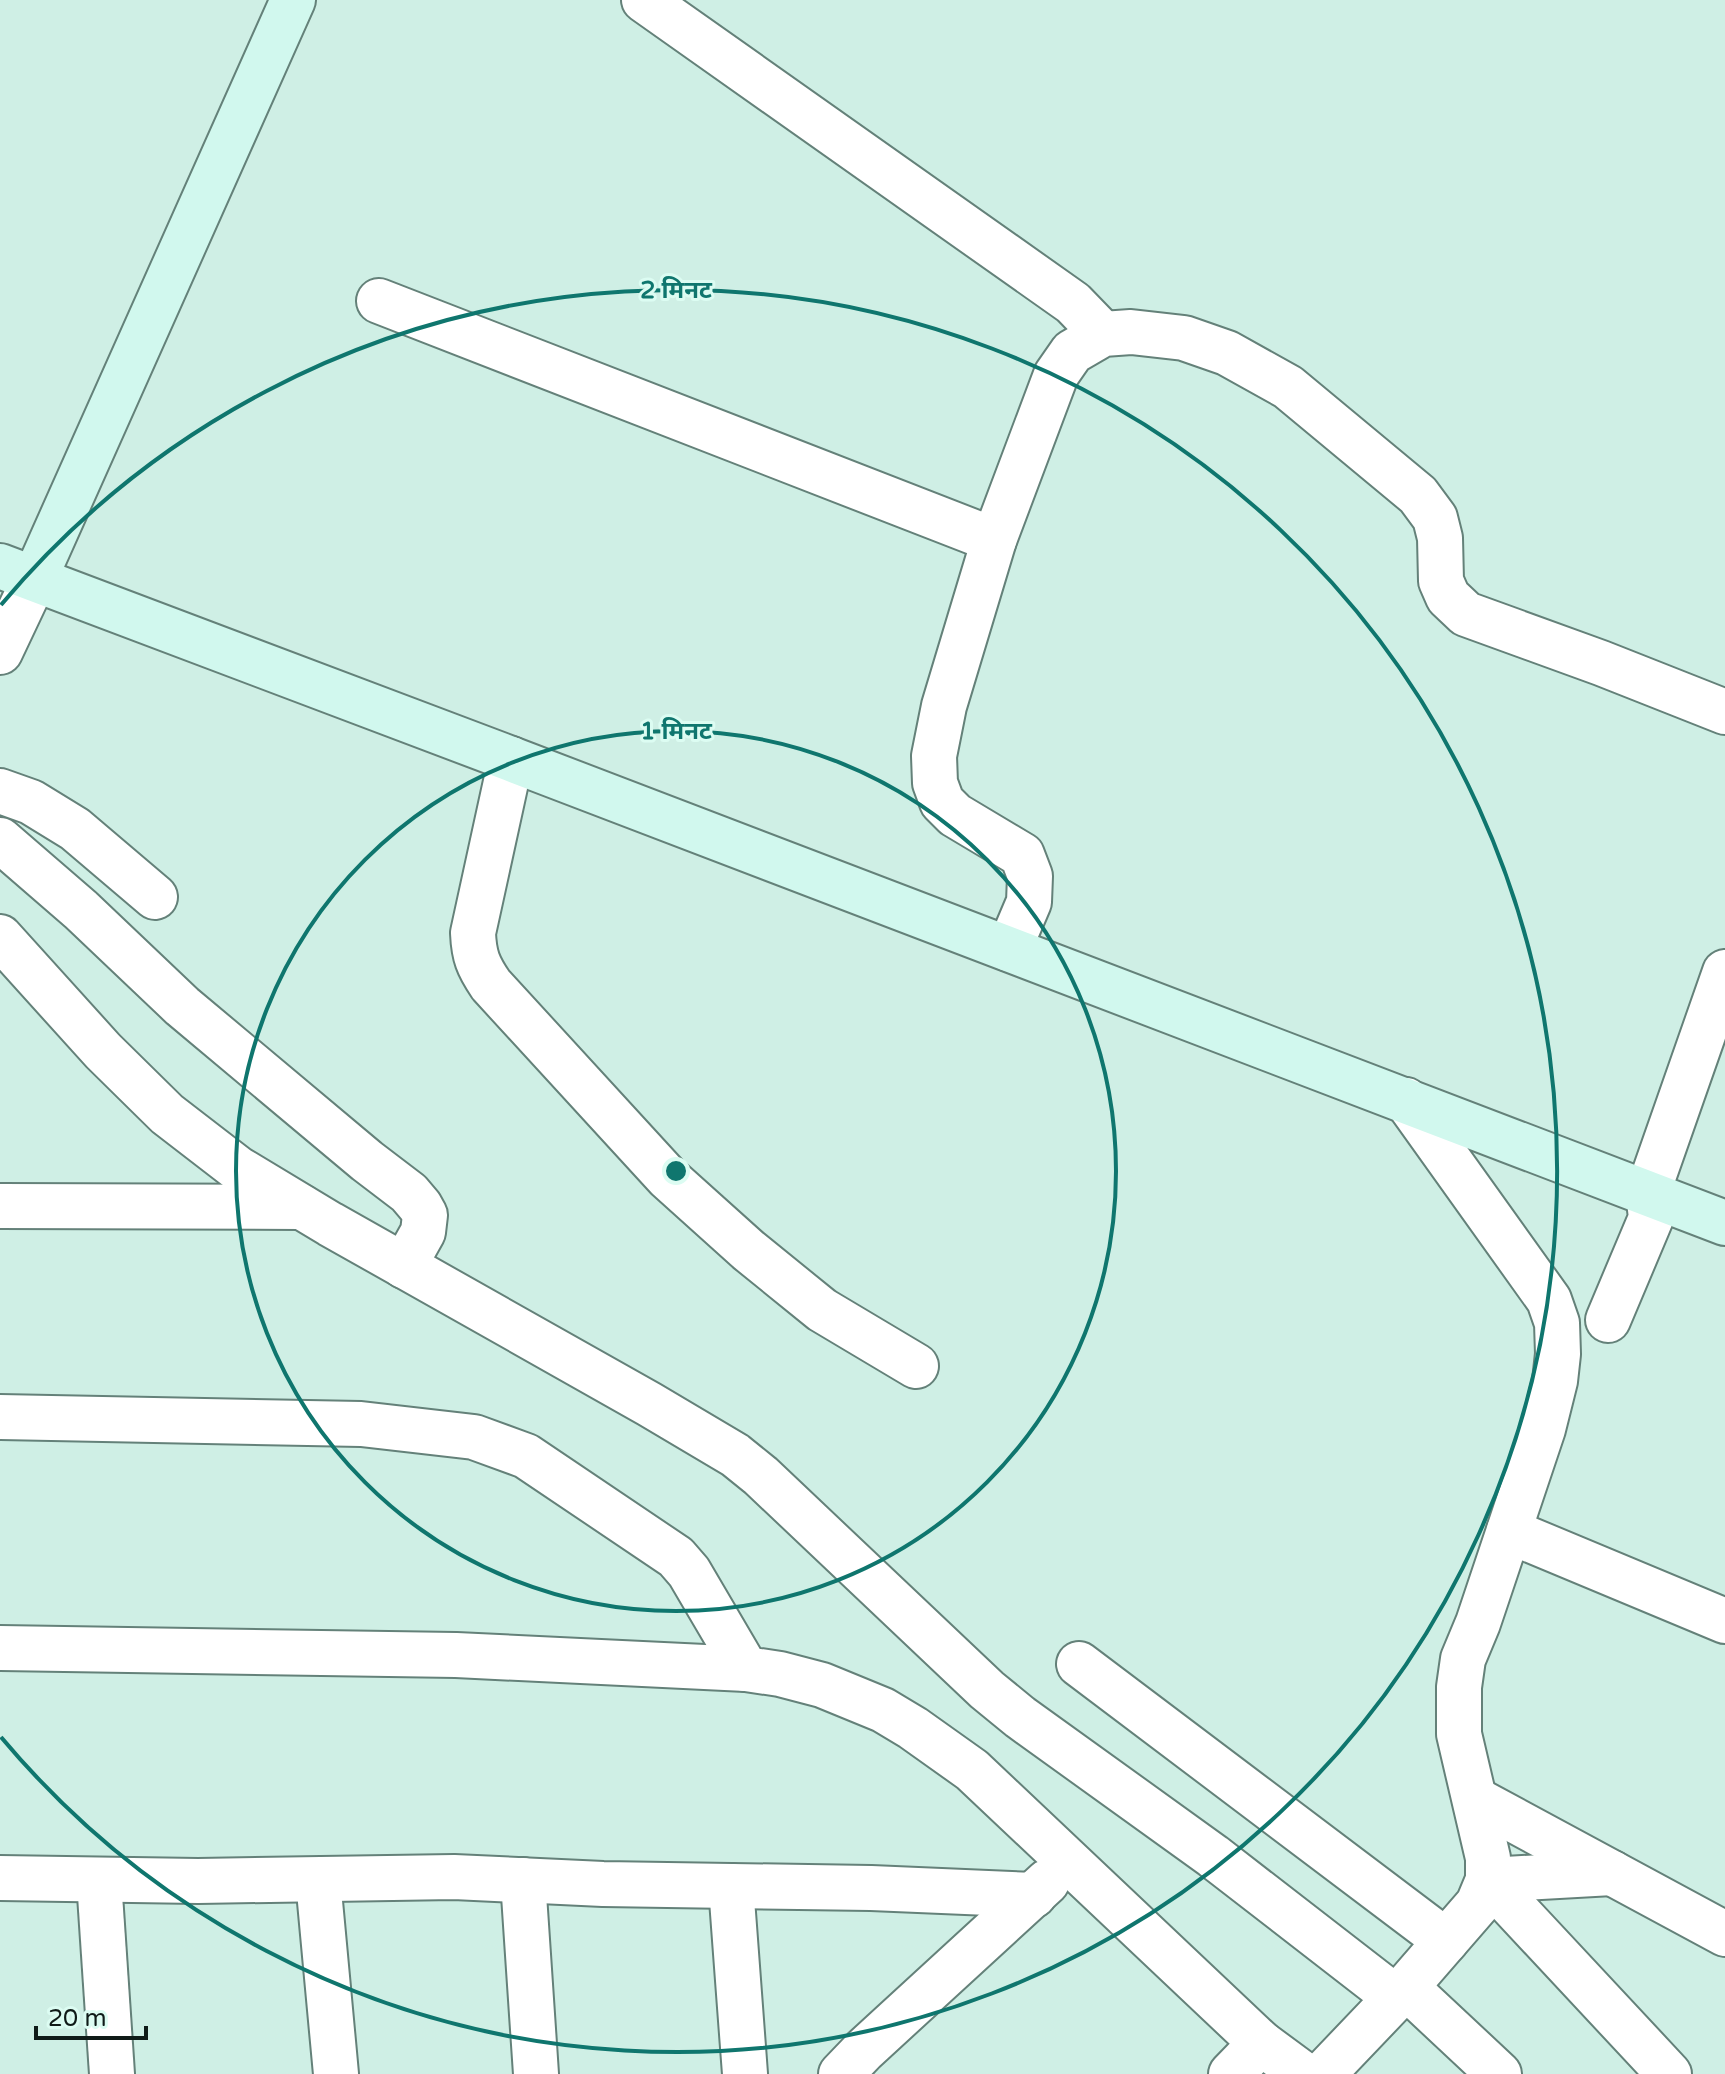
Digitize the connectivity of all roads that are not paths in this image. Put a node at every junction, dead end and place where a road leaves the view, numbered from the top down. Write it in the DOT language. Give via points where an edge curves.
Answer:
graph roads {
  1 [pos="293,0"];
  2 [pos="644,0"];
  3 [pos="379,301"];
  4 [pos="1103,334"];
  5 [pos="994,540"];
  6 [pos="18,572"];
  7 [pos="0,652"];
  8 [pos="1725,712"];
  9 [pos="511,759"];
  10 [pos="0,791"];
  11 [pos="0,840"];
  12 [pos="155,897"];
  13 [pos="0,937"];
  14 [pos="1009,949"];
  15 [pos="1725,972"];
  16 [pos="1406,1100"];
  17 [pos="1648,1192"];
  18 [pos="0,1206"];
  19 [pos="301,1207"];
  20 [pos="1725,1223"];
  21 [pos="404,1266"];
  22 [pos="1608,1320"];
  23 [pos="916,1366"];
  24 [pos="0,1417"];
  25 [pos="1509,1531"];
  26 [pos="1725,1621"];
  27 [pos="0,1648"];
  28 [pos="1079,1664"];
  29 [pos="746,1669"];
  30 [pos="1475,1799"];
  31 [pos="1069,1862"];
  32 [pos="1612,1873"];
  33 [pos="0,1878"];
  34 [pos="99,1880"];
  35 [pos="318,1880"];
  36 [pos="523,1880"];
  37 [pos="1488,1880"];
  38 [pos="731,1886"];
  39 [pos="1034,1895"];
  40 [pos="1725,1934"];
  41 [pos="1446,1941"];
  42 [pos="1401,1992"];
  43 [pos="1261,2043"];
  44 [pos="112,2074"];
  45 [pos="336,2074"];
  46 [pos="536,2074"];
  47 [pos="745,2074"];
  48 [pos="841,2074"];
  49 [pos="1231,2074"];
  50 [pos="1303,2074"];
  51 [pos="1323,2074"];
  52 [pos="1499,2074"];
  53 [pos="1669,2074"];
  1 -- 6 [label="street"];
  2 -- 4 [label="street" via="1073,303"];
  3 -- 5 [label="street"];
  4 -- 5 [label="street" via="1072,352 1056,375"];
  4 -- 8 [label="street" via="1184,338 1227,353 1288,387 1418,495 1435,518 1441,581 1448,597 1466,614"];
  5 -- 14 [label="street" via="934,756 942,802 1022,855 1030,876 1029,902"];
  6 -- 7 [label="street"];
  6 -- 9 [label="street"];
  9 -- 14 [label="street"];
  9 -- 23 [label="street" via="473,933 479,968 668,1178 736,1240 822,1310"];
  10 -- 12 [label="street" via="31,802 75,829"];
  11 -- 21 [label="street" via="182,1006 409,1193 425,1215 423,1232"];
  13 -- 19 [label="street" via="167,1114 237,1168"];
  14 -- 16 [label="street"];
  15 -- 17 [label="street"];
  16 -- 17 [label="street"];
  16 -- 25 [label="street" via="1549,1300 1557,1323 1555,1381"];
  17 -- 20 [label="street"];
  17 -- 22 [label="street" via="1651,1218"];
  18 -- 19 [label="street"];
  19 -- 21 [label="street"];
  21 -- 42 [label="street" via="735,1455 987,1690"];
  24 -- 29 [label="street" via="321,1422 474,1437 526,1456 676,1557"];
  25 -- 26 [label="street"];
  25 -- 30 [label="street" via="1463,1659 1459,1687 1459,1734"];
  27 -- 29 [label="street" via="456,1655"];
  28 -- 41 [label="street"];
  29 -- 31 [label="street" via="822,1685 883,1710 972,1770"];
  30 -- 32 [label="street"];
  30 -- 37 [label="street"];
  31 -- 39 [label="street"];
  31 -- 43 [label="street"];
  32 -- 37 [label="street"];
  32 -- 40 [label="street"];
  33 -- 34 [label="street"];
  34 -- 35 [label="street"];
  34 -- 44 [label="street"];
  35 -- 36 [label="street"];
  35 -- 45 [label="street"];
  36 -- 38 [label="street"];
  36 -- 46 [label="street"];
  37 -- 41 [label="street" via="1478,1904"];
  37 -- 53 [label="street"];
  38 -- 39 [label="street"];
  38 -- 47 [label="street"];
  39 -- 48 [label="street"];
  41 -- 42 [label="street"];
  42 -- 51 [label="street"];
  42 -- 52 [label="street"];
  43 -- 49 [label="street"];
  43 -- 50 [label="street"];
}
